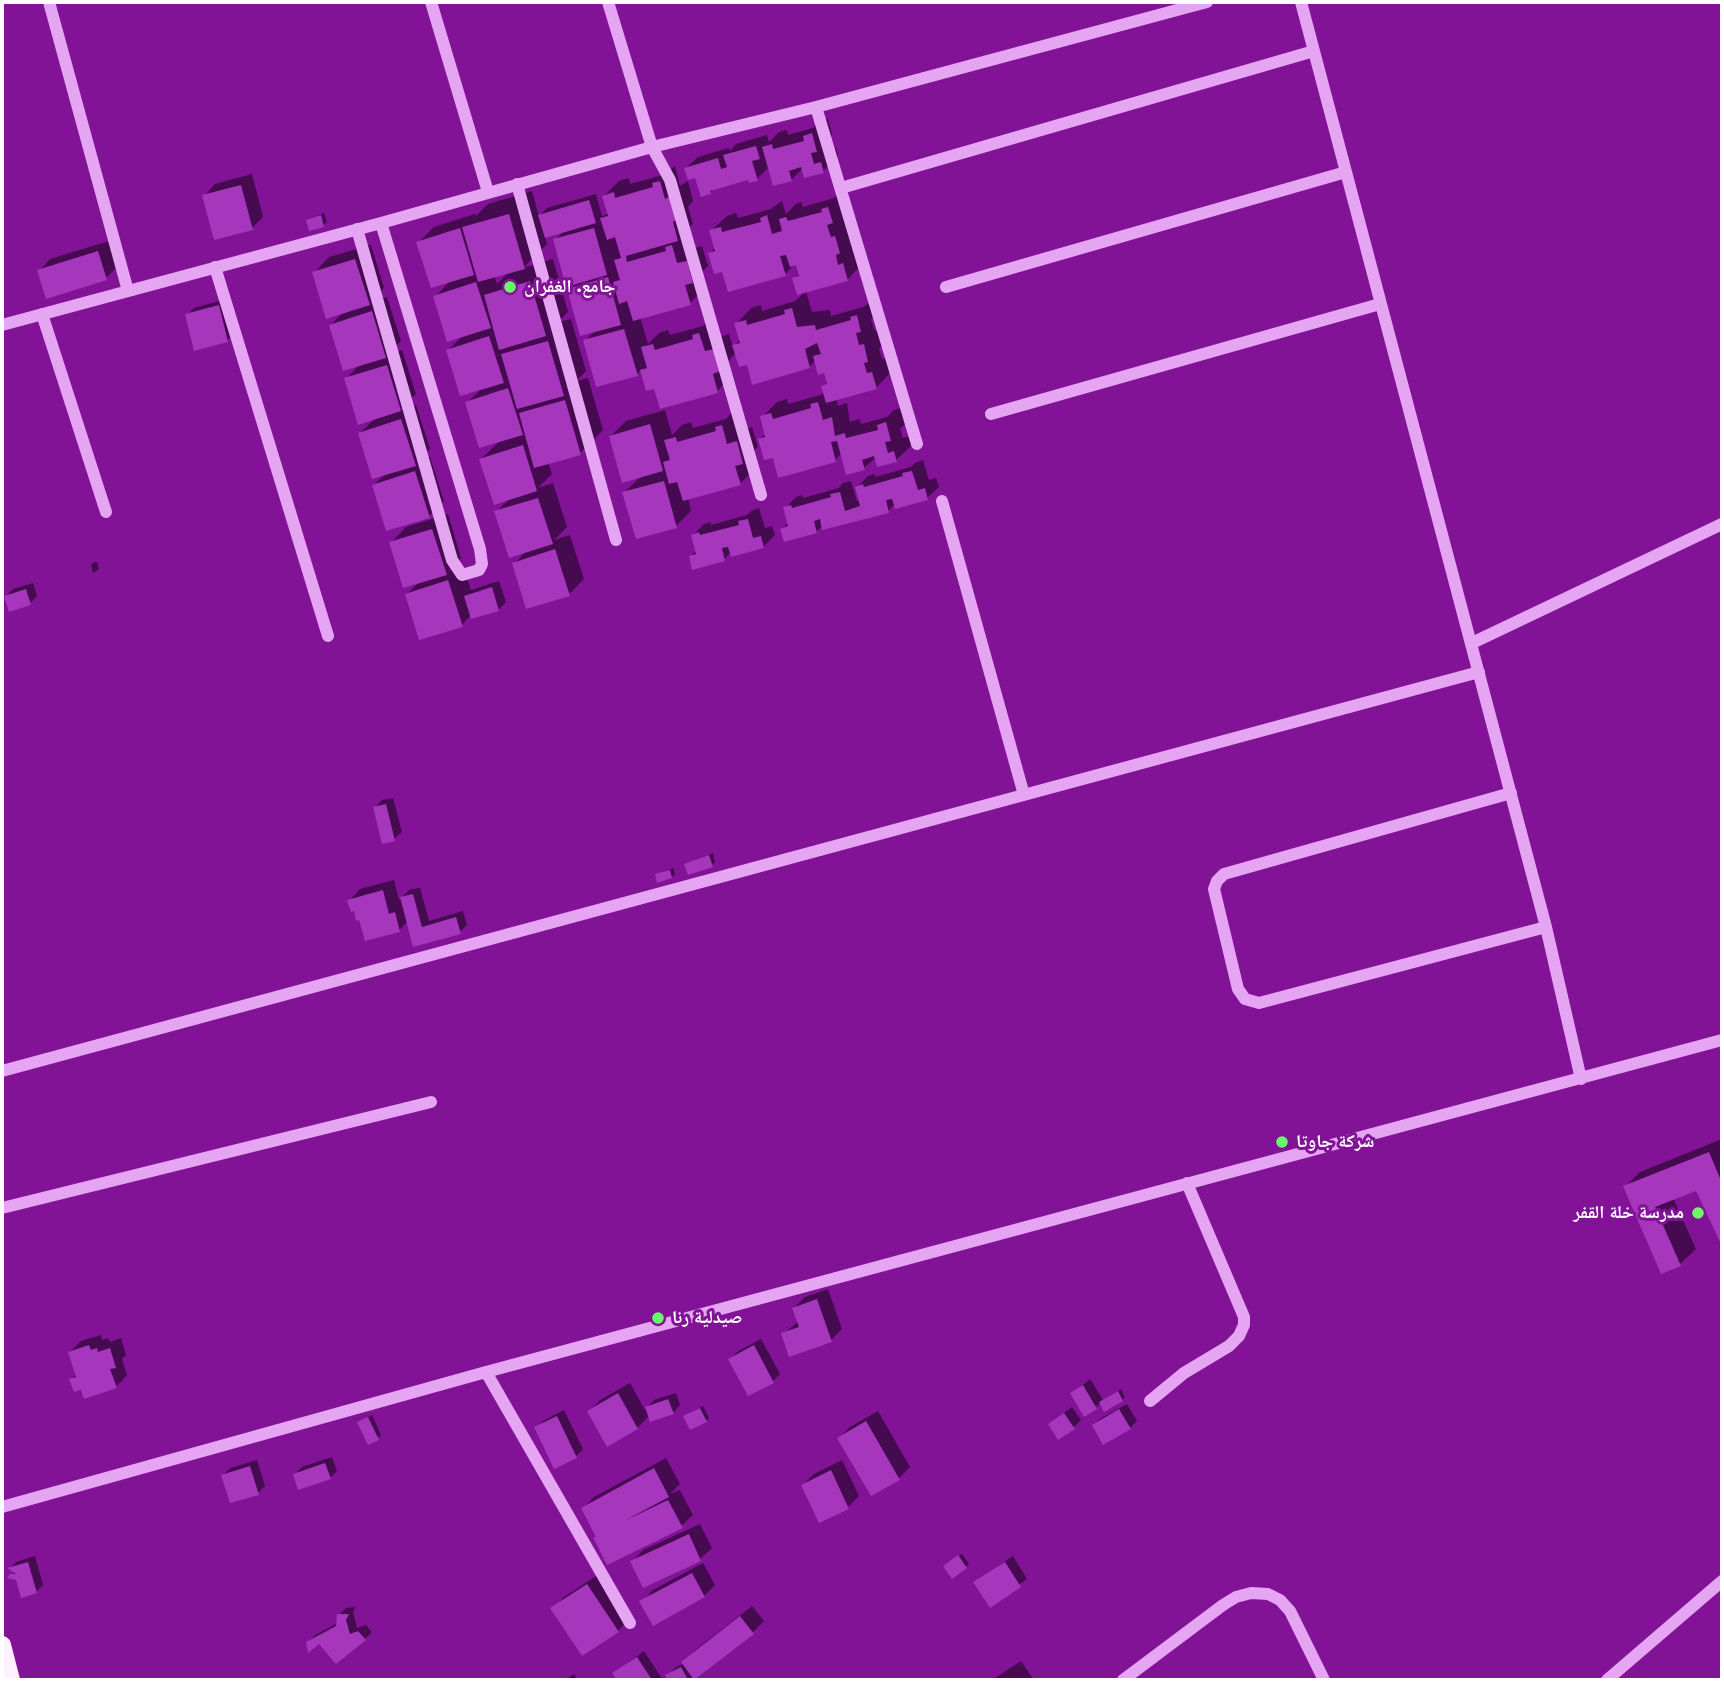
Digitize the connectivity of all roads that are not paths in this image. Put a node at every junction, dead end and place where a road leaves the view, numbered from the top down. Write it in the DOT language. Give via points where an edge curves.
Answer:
graph roads {
  1 [pos="49,2"];
  2 [pos="431,2"];
  3 [pos="608,2"];
  4 [pos="1207,2"];
  5 [pos="1301,2"];
  6 [pos="1314,51"];
  7 [pos="816,107"];
  8 [pos="652,147"];
  9 [pos="1346,172"];
  10 [pos="517,184"];
  11 [pos="841,188"];
  12 [pos="488,192"];
  13 [pos="381,223"];
  14 [pos="357,229"];
  15 [pos="215,267"];
  16 [pos="946,287"];
  17 [pos="128,291"];
  18 [pos="1380,304"];
  19 [pos="42,314"];
  20 [pos="2,325"];
  21 [pos="990,414"];
  22 [pos="917,444"];
  23 [pos="761,495"];
  24 [pos="943,501"];
  25 [pos="106,512"];
  26 [pos="1722,524"];
  27 [pos="616,540"];
  28 [pos="328,636"];
  29 [pos="1472,643"];
  30 [pos="1479,672"];
  31 [pos="1511,793"];
  32 [pos="1024,795"];
  33 [pos="1546,927"];
  34 [pos="1722,1040"];
  35 [pos="2,1071"];
  36 [pos="1581,1079"];
  37 [pos="431,1101"];
  38 [pos="1187,1183"];
  39 [pos="2,1208"];
  40 [pos="486,1372"];
  41 [pos="1150,1401"];
  42 [pos="2,1507"];
  43 [pos="1722,1581"];
  44 [pos="630,1623"];
  45 [pos="2,1646"];
  46 [pos="11,1680"];
  47 [pos="1124,1680"];
  48 [pos="1324,1680"];
  49 [pos="1607,1680"];
  1 -- 17 [label="street"];
  2 -- 12 [label="street"];
  3 -- 8 [label="street"];
  4 -- 7 [label="street"];
  5 -- 6 [label="street"];
  6 -- 9 [label="street"];
  6 -- 11 [label="street"];
  7 -- 8 [label="street"];
  7 -- 11 [label="street"];
  8 -- 10 [label="street"];
  8 -- 23 [label="street" via="670,180"];
  9 -- 16 [label="street"];
  9 -- 18 [label="street"];
  10 -- 12 [label="street"];
  10 -- 27 [label="street"];
  11 -- 22 [label="street"];
  12 -- 13 [label="street"];
  13 -- 14 [label="street"];
  13 -- 14 [label="street" via="480,550 479,570 463,575 452,560"];
  14 -- 15 [label="street"];
  15 -- 17 [label="street"];
  15 -- 28 [label="street"];
  17 -- 19 [label="street"];
  18 -- 21 [label="street"];
  18 -- 29 [label="street"];
  19 -- 20 [label="street"];
  19 -- 25 [label="street"];
  24 -- 32 [label="street"];
  26 -- 29 [label="street"];
  29 -- 30 [label="street"];
  30 -- 31 [label="street"];
  30 -- 32 [label="street"];
  31 -- 33 [label="street"];
  31 -- 33 [label="street" via="1224,874 1214,889 1238,989 1245,999 1259,1003"];
  32 -- 35 [label="street"];
  33 -- 36 [label="street"];
  34 -- 36 [label="street"];
  36 -- 38 [label="street"];
  37 -- 39 [label="street"];
  38 -- 40 [label="street"];
  38 -- 41 [label="street" via="1244,1325 1230,1346 1184,1373"];
  40 -- 42 [label="street"];
  40 -- 44 [label="street"];
  43 -- 49 [label="street"];
  45 -- 46 [label="main road"];
  47 -- 48 [label="street" via="1223,1605 1251,1593 1268,1594 1290,1611"];
}
